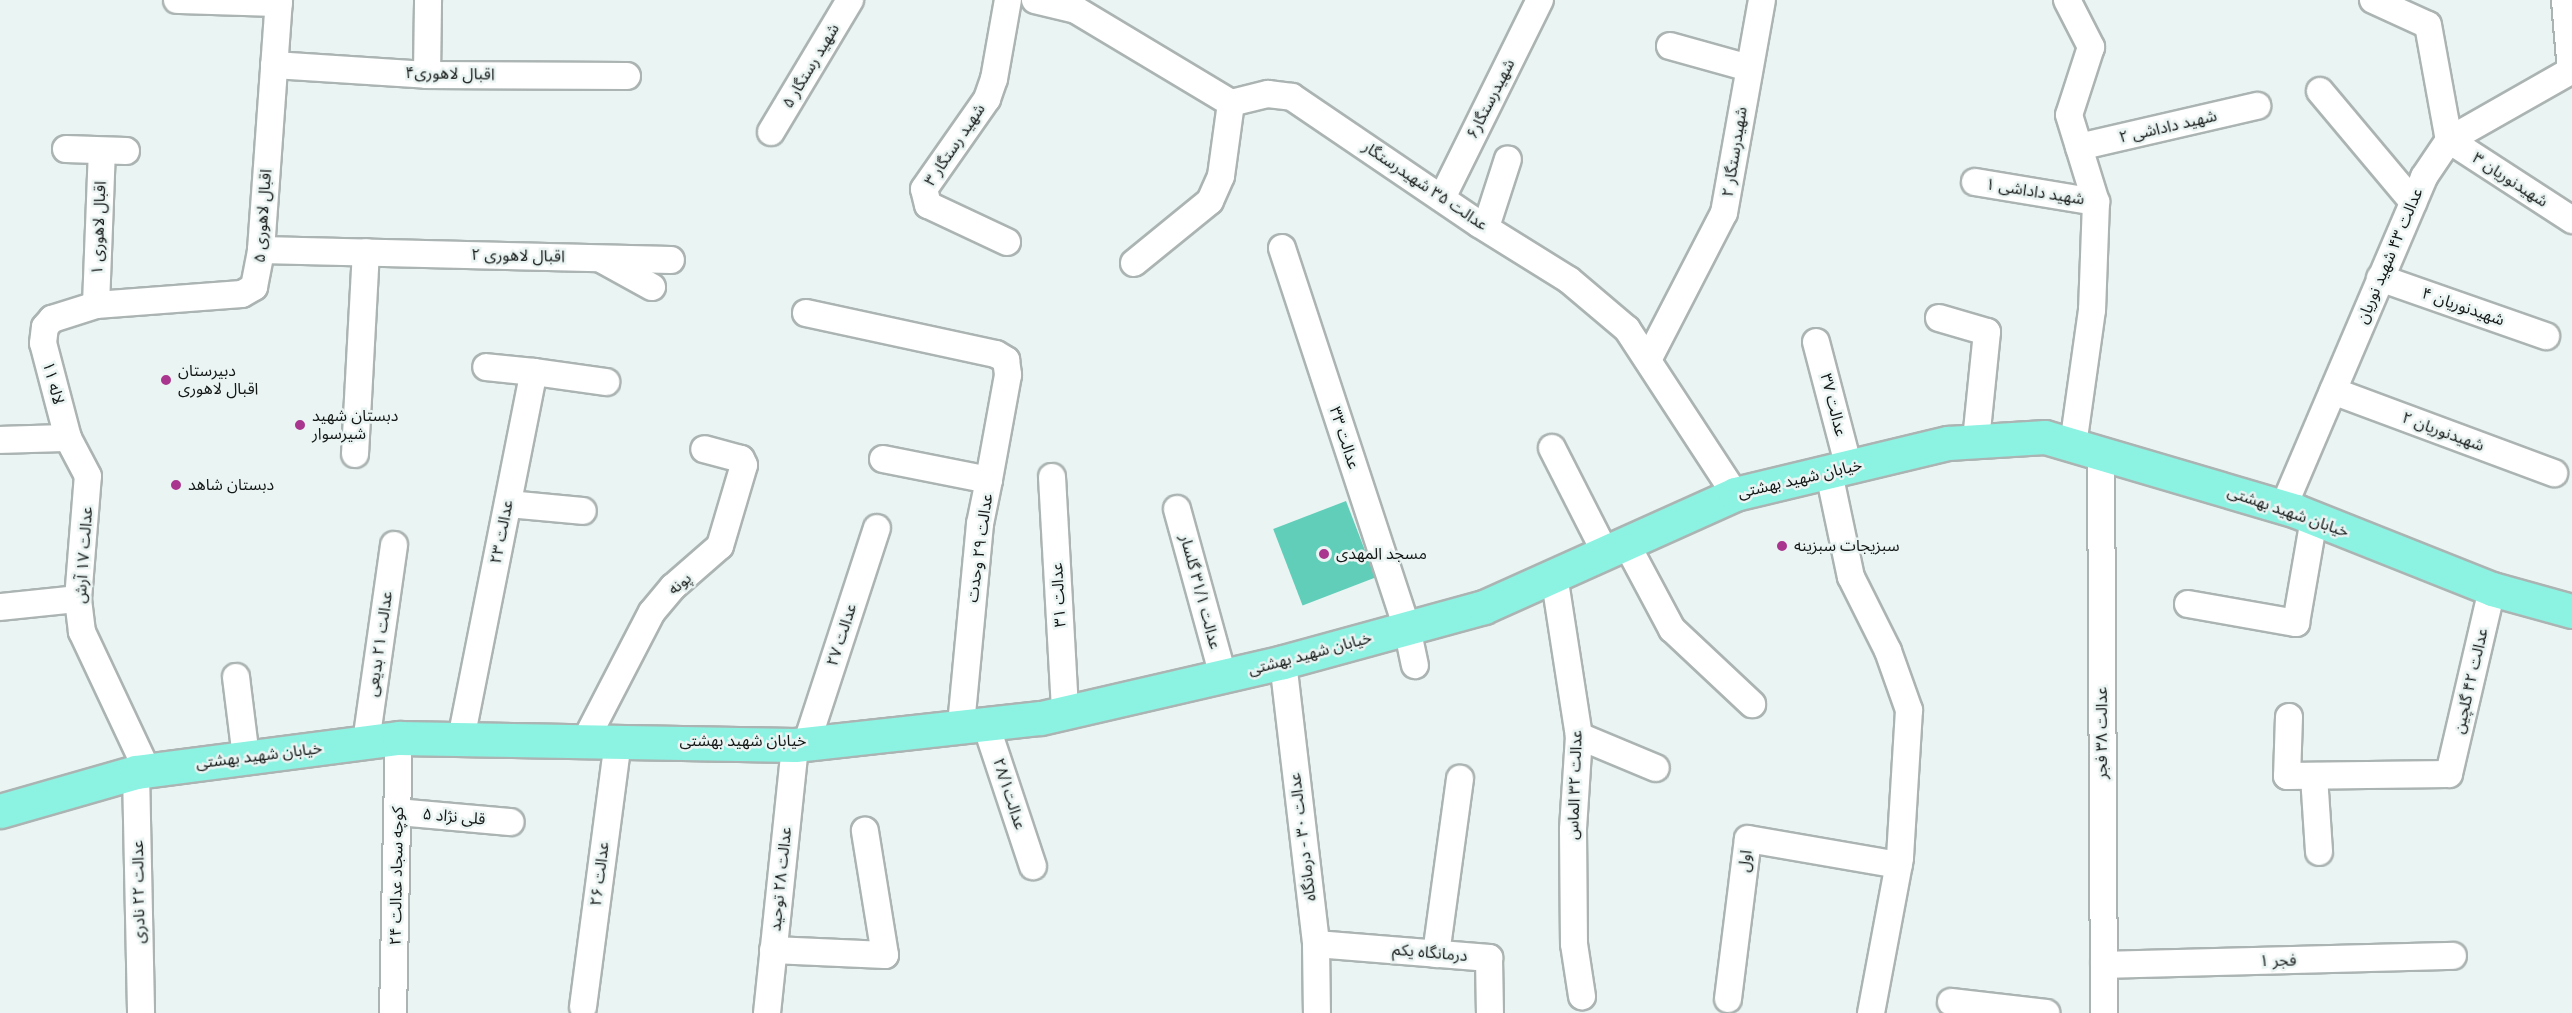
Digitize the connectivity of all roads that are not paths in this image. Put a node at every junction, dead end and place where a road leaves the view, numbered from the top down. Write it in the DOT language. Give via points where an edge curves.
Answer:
graph roads {
  1 [pos="428,0"];
  2 [pos="850,0"];
  3 [pos="1008,0"];
  4 [pos="1035,0"];
  5 [pos="1540,0"];
  6 [pos="1762,0"];
  7 [pos="2067,0"];
  8 [pos="2373,0"];
  9 [pos="2565,0"];
  10 [pos="279,2"];
  11 [pos="177,7"];
  12 [pos="1670,46"];
  13 [pos="274,65"];
  14 [pos="1749,68"];
  15 [pos="2571,70"];
  16 [pos="428,75"];
  17 [pos="627,76"];
  18 [pos="2320,92"];
  19 [pos="1231,103"];
  20 [pos="2257,106"];
  21 [pos="771,132"];
  22 [pos="2449,140"];
  23 [pos="2079,147"];
  24 [pos="66,148"];
  25 [pos="1508,159"];
  26 [pos="1975,182"];
  27 [pos="1442,198"];
  28 [pos="2096,202"];
  29 [pos="2413,202"];
  30 [pos="2572,220"];
  31 [pos="1486,227"];
  32 [pos="1007,242"];
  33 [pos="1282,248"];
  34 [pos="261,250"];
  35 [pos="366,252"];
  36 [pos="601,258"];
  37 [pos="671,260"];
  38 [pos="1134,263"];
  39 [pos="2380,278"];
  40 [pos="652,287"];
  41 [pos="96,305"];
  42 [pos="806,313"];
  43 [pos="1939,318"];
  44 [pos="45,327"];
  45 [pos="2546,336"];
  46 [pos="1816,342"];
  47 [pos="1648,360"];
  48 [pos="486,368"];
  49 [pos="534,372"];
  50 [pos="606,382"];
  51 [pos="2333,391"];
  52 [pos="68,438"];
  53 [pos="0,440"];
  54 [pos="1976,441"];
  55 [pos="1552,448"];
  56 [pos="704,449"];
  57 [pos="2087,449"];
  58 [pos="355,454"];
  59 [pos="883,459"];
  60 [pos="1839,470"];
  61 [pos="2554,473"];
  62 [pos="1052,477"];
  63 [pos="989,480"];
  64 [pos="1735,494"];
  65 [pos="508,504"];
  66 [pos="2283,508"];
  67 [pos="1177,509"];
  68 [pos="583,511"];
  69 [pos="2314,519"];
  70 [pos="877,528"];
  71 [pos="394,545"];
  72 [pos="1616,547"];
  73 [pos="1554,575"];
  74 [pos="2492,589"];
  75 [pos="78,599"];
  76 [pos="2188,604"];
  77 [pos="0,607"];
  78 [pos="2572,611"];
  79 [pos="1407,628"];
  80 [pos="1283,662"];
  81 [pos="1415,665"];
  82 [pos="1223,676"];
  83 [pos="236,677"];
  84 [pos="1752,704"];
  85 [pos="1065,713"];
  86 [pos="2289,717"];
  87 [pos="973,723"];
  88 [pos="1580,736"];
  89 [pos="399,738"];
  90 [pos="461,739"];
  91 [pos="618,740"];
  92 [pos="585,741"];
  93 [pos="366,742"];
  94 [pos="801,743"];
  95 [pos="246,757"];
  96 [pos="1656,768"];
  97 [pos="141,771"];
  98 [pos="2314,776"];
  99 [pos="1460,779"];
  100 [pos="0,811"];
  101 [pos="398,812"];
  102 [pos="510,822"];
  103 [pos="866,831"];
  104 [pos="2319,852"];
  105 [pos="1899,865"];
  106 [pos="1033,866"];
  107 [pos="1316,944"];
  108 [pos="773,950"];
  109 [pos="1436,954"];
  110 [pos="2452,956"];
  111 [pos="2104,965"];
  112 [pos="1582,996"];
  113 [pos="1728,999"];
  114 [pos="1951,1002"];
  115 [pos="583,1007"];
  116 [pos="141,1013"];
  117 [pos="393,1013"];
  118 [pos="767,1013"];
  119 [pos="1317,1013"];
  120 [pos="1490,1013"];
  121 [pos="1871,1013"];
  122 [pos="2046,1013"];
  123 [pos="2104,1013"];
  1 -- 16 [label="street"];
  2 -- 21 [label="street, شهید رستگار ۵"];
  3 -- 32 [label="street, شهید رستگار ۳" via="987,99 924,189 928,205"];
  4 -- 19 [label="street" via="1076,10"];
  5 -- 27 [label="street, شهیدرستگار۶"];
  6 -- 14 [label="street, شهیدرستگار ۲"];
  7 -- 23 [label="street, عدالت ۳۸ فجر" via="2091,47 2069,115"];
  8 -- 22 [label="street" via="2428,25"];
  9 -- 15 [label="street"];
  10 -- 11 [label="street"];
  10 -- 13 [label="street, اقبال لاهوری ۵"];
  12 -- 14 [label="street"];
  13 -- 16 [label="street, اقبال لاهوری۴"];
  13 -- 34 [label="street, اقبال لاهوری ۵"];
  14 -- 47 [label="street, شهیدرستگار ۲" via="1725,213"];
  15 -- 22 [label="street, عدالت ۴۳ شهید نوریان"];
  16 -- 17 [label="street, اقبال لاهوری۴"];
  18 -- 29 [label="street"];
  19 -- 27 [label="street, عدالت ۳۵ شهیدرستگار" via="1268,94 1292,98"];
  19 -- 38 [label="street" via="1221,176 1210,201"];
  20 -- 23 [label="street, شهید داداشی ۲"];
  22 -- 29 [label="street, عدالت ۴۳ شهید نوریان" via="2424,177"];
  22 -- 30 [label="street, شهیدنوریان ۳"];
  23 -- 28 [label="street, عدالت ۳۸ فجر"];
  24 -- 41 [label="street, اقبال لاهوری ۱" via="114,151"];
  25 -- 31 [label="street"];
  26 -- 28 [label="street, شهید داداشی ۱"];
  27 -- 31 [label="street, عدالت ۳۵ شهیدرستگار"];
  28 -- 57 [label="street, عدالت ۳۸ فجر"];
  29 -- 39 [label="street, عدالت ۴۳ شهید نوریان"];
  31 -- 47 [label="street, عدالت ۳۵ شهیدرستگار" via="1569,280 1627,329"];
  33 -- 79 [label="street, عدالت ۳۳"];
  34 -- 35 [label="street, اقبال لاهوری ۲"];
  34 -- 41 [label="street, اقبال لاهوری ۵" via="259,279 242,294"];
  35 -- 36 [label="street, اقبال لاهوری ۲"];
  35 -- 58 [label="street"];
  36 -- 37 [label="street, اقبال لاهوری ۲"];
  36 -- 40 [label="street"];
  39 -- 45 [label="street, شهیدنوریان ۴"];
  39 -- 51 [label="street, عدالت ۴۳ شهید نوریان"];
  41 -- 44 [label="street, اقبال لاهوری ۵" via="52,319"];
  42 -- 63 [label="street" via="996,354 1006,360 1008,375"];
  43 -- 54 [label="street" via="1987,332"];
  44 -- 52 [label="street, لاله ۱۱" via="43,343"];
  46 -- 60 [label="street, عدالت ۳۷"];
  47 -- 64 [label="street, عدالت ۳۵ شهیدرستگار"];
  48 -- 49 [label="street"];
  49 -- 50 [label="street"];
  49 -- 65 [label="street, عدالت ۲۳"];
  51 -- 61 [label="street, شهیدنوریان ۲"];
  51 -- 66 [label="street, عدالت ۴۳ شهید نوریان"];
  52 -- 53 [label="street"];
  52 -- 75 [label="street, عدالت ۱۷ آرش" via="88,476"];
  54 -- 57 [label="main road, خیابان شهید بهشتی" via="2045,437"];
  54 -- 60 [label="main road, خیابان شهید بهشتی" via="1948,443"];
  55 -- 72 [label="street"];
  56 -- 92 [label="street, پونه" via="741,459 744,465 720,546 673,587 652,612"];
  57 -- 66 [label="main road, خیابان شهید بهشتی"];
  57 -- 111 [label="street, عدالت ۳۸ فجر"];
  59 -- 63 [label="street, عدالت ۲۹ وحدت"];
  60 -- 64 [label="main road, خیابان شهید بهشتی"];
  60 -- 105 [label="street, عدالت ۳۷" via="1851,577 1888,651 1909,710"];
  62 -- 85 [label="street, عدالت ۳۱"];
  63 -- 87 [label="street, عدالت ۲۹ وحدت" via="980,524"];
  64 -- 72 [label="main road, خیابان شهید بهشتی"];
  65 -- 68 [label="street"];
  65 -- 90 [label="street, عدالت ۲۳"];
  66 -- 69 [label="main road, خیابان شهید بهشتی"];
  67 -- 82 [label="street, عدالت ۳۱/۱ گلسار"];
  69 -- 74 [label="main road, خیابان شهید بهشتی"];
  69 -- 76 [label="street" via="2296,623"];
  70 -- 94 [label="street, عدالت ۲۷"];
  71 -- 93 [label="street, عدالت ۲۱ بدیعی"];
  72 -- 73 [label="main road, خیابان شهید بهشتی"];
  72 -- 84 [label="street" via="1672,629"];
  73 -- 79 [label="main road, خیابان شهید بهشتی" via="1484,607"];
  73 -- 88 [label="street, عدالت ۳۲ الماس"];
  74 -- 78 [label="main road, خیابان شهید بهشتی"];
  74 -- 98 [label="street, عدالت ۴۲ گلچین" via="2449,774"];
  75 -- 77 [label="street"];
  75 -- 97 [label="street, عدالت ۱۷ آرش" via="82,632"];
  79 -- 80 [label="main road, خیابان شهید بهشتی"];
  79 -- 81 [label="street, عدالت ۳۳"];
  80 -- 82 [label="main road, خیابان شهید بهشتی"];
  80 -- 107 [label="street, عدالت ۳۰ - درمانگاه"];
  82 -- 85 [label="main road, خیابان شهید بهشتی"];
  83 -- 95 [label="street"];
  85 -- 87 [label="main road, خیابان شهید بهشتی"];
  86 -- 98 [label="street" via="2288,776"];
  87 -- 94 [label="main road, خیابان شهید بهشتی"];
  87 -- 106 [label="street, عدالت۲۸/۱"];
  88 -- 96 [label="street"];
  88 -- 112 [label="street, عدالت ۳۲ الماس" via="1573,853 1574,944"];
  89 -- 90 [label="main road, خیابان شهید بهشتی"];
  89 -- 93 [label="main road, خیابان شهید بهشتی"];
  89 -- 101 [label="street, کوچه سجاد عدالت ۲۴"];
  90 -- 92 [label="main road, خیابان شهید بهشتی"];
  91 -- 92 [label="main road, خیابان شهید بهشتی"];
  91 -- 94 [label="main road, خیابان شهید بهشتی"];
  91 -- 115 [label="street, عدالت ۲۶"];
  93 -- 95 [label="main road, خیابان شهید بهشتی"];
  94 -- 108 [label="street, عدالت ۲۸ توحید"];
  95 -- 97 [label="main road, خیابان شهید بهشتی"];
  97 -- 100 [label="main road, خیابان شهید بهشتی"];
  97 -- 116 [label="street, عدالت ۲۲ نادری"];
  98 -- 104 [label="street"];
  99 -- 109 [label="street"];
  101 -- 102 [label="street, قلی نژاد ۵"];
  101 -- 117 [label="street, کوچه سجاد عدالت ۲۴"];
  103 -- 108 [label="street" via="885,955"];
  105 -- 113 [label="street, اول" via="1748,839"];
  105 -- 121 [label="street, عدالت ۳۷"];
  107 -- 109 [label="street, درمانگاه یکم"];
  107 -- 119 [label="street, عدالت ۳۰ - درمانگاه"];
  108 -- 118 [label="street, عدالت ۲۸ توحید"];
  109 -- 120 [label="street, درمانگاه یکم" via="1489,958"];
  110 -- 111 [label="street, فجر ۱"];
  111 -- 123 [label="street, عدالت ۳۸ فجر"];
  114 -- 122 [label="street"];
}
